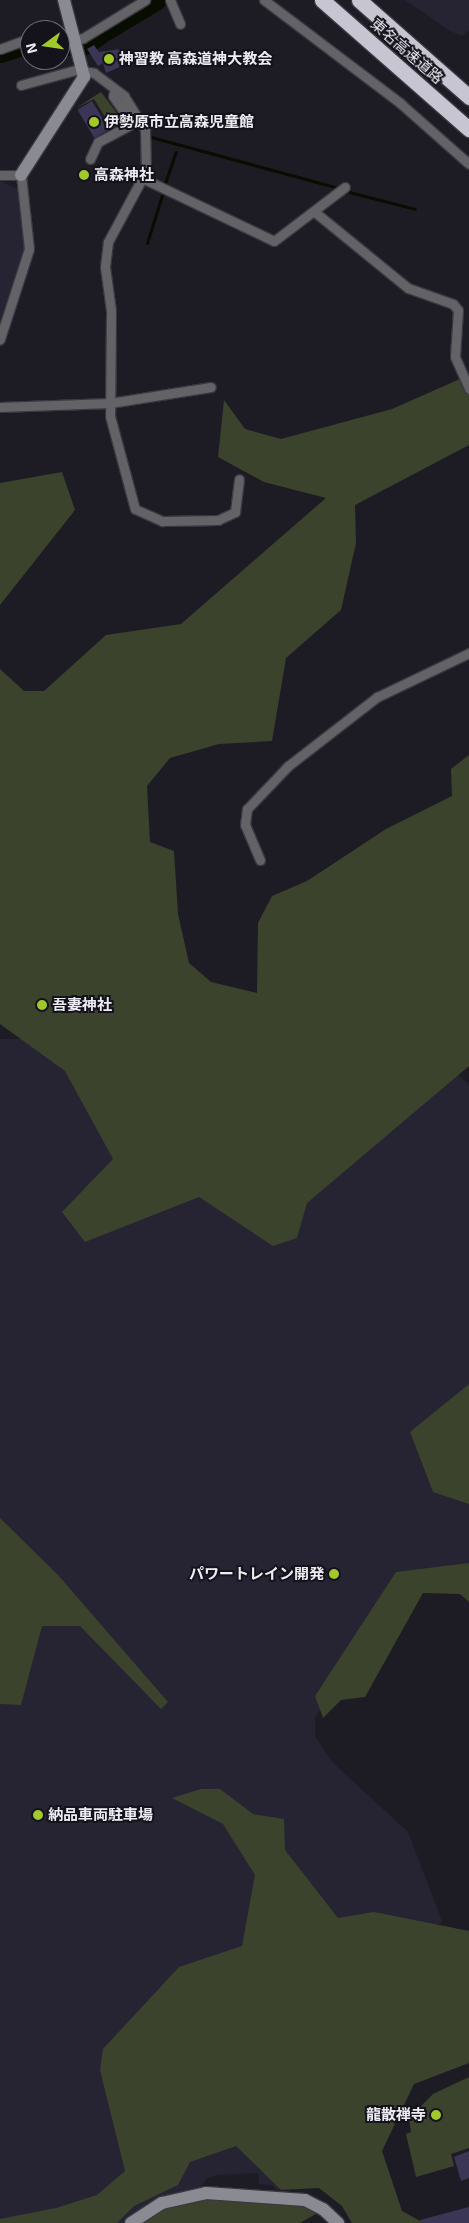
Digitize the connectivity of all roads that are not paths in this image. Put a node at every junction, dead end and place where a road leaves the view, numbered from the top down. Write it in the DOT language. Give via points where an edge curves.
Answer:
graph roads {
  1 [pos="64,0"];
  2 [pos="145,0"];
  3 [pos="170,0"];
  4 [pos="264,0"];
  5 [pos="322,0"];
  6 [pos="359,0"];
  7 [pos="180,24"];
  8 [pos="70,40"];
  9 [pos="77,40"];
  10 [pos="20,42"];
  11 [pos="0,49"];
  12 [pos="84,70"];
  13 [pos="21,85"];
  14 [pos="115,89"];
  15 [pos="469,97"];
  16 [pos="469,129"];
  17 [pos="90,158"];
  18 [pos="469,164"];
  19 [pos="0,175"];
  20 [pos="21,175"];
  21 [pos="142,178"];
  22 [pos="345,187"];
  23 [pos="316,213"];
  24 [pos="0,339"];
  25 [pos="211,387"];
  26 [pos="469,389"];
  27 [pos="110,403"];
  28 [pos="0,407"];
  29 [pos="239,479"];
  30 [pos="469,652"];
  31 [pos="260,860"];
  32 [pos="130,2223"];
  33 [pos="338,2223"];
  1 -- 9 [label="street"];
  2 -- 9 [label="street"];
  3 -- 7 [label="street"];
  4 -- 18 [label="street" via="400,103"];
  5 -- 16 [label="highway, 東名高速道路"];
  6 -- 15 [label="highway, 東名高速道路"];
  8 -- 9 [label="street"];
  9 -- 12 [label="street"];
  10 -- 11 [label="street"];
  12 -- 13 [label="street"];
  12 -- 14 [label="street"];
  12 -- 20 [label="street" via="79,89"];
  14 -- 17 [label="street" via="113,96 129,122 120,132 98,142"];
  14 -- 21 [label="street" via="130,103 144,130 147,165"];
  19 -- 20 [label="street"];
  20 -- 24 [label="street" via="29,249"];
  21 -- 23 [label="street" via="274,241"];
  21 -- 27 [label="street" via="106,250 111,311"];
  22 -- 23 [label="street"];
  23 -- 26 [label="street" via="408,288 453,304 458,310 455,357"];
  25 -- 27 [label="street"];
  27 -- 28 [label="street"];
  27 -- 29 [label="street" via="130,497 134,509 146,517 193,523 218,520 235,512"];
  30 -- 31 [label="street" via="376,697 288,766 247,809 245,825"];
  32 -- 33 [label="street" via="162,2203 206,2193 305,2200 323,2209"];
}
